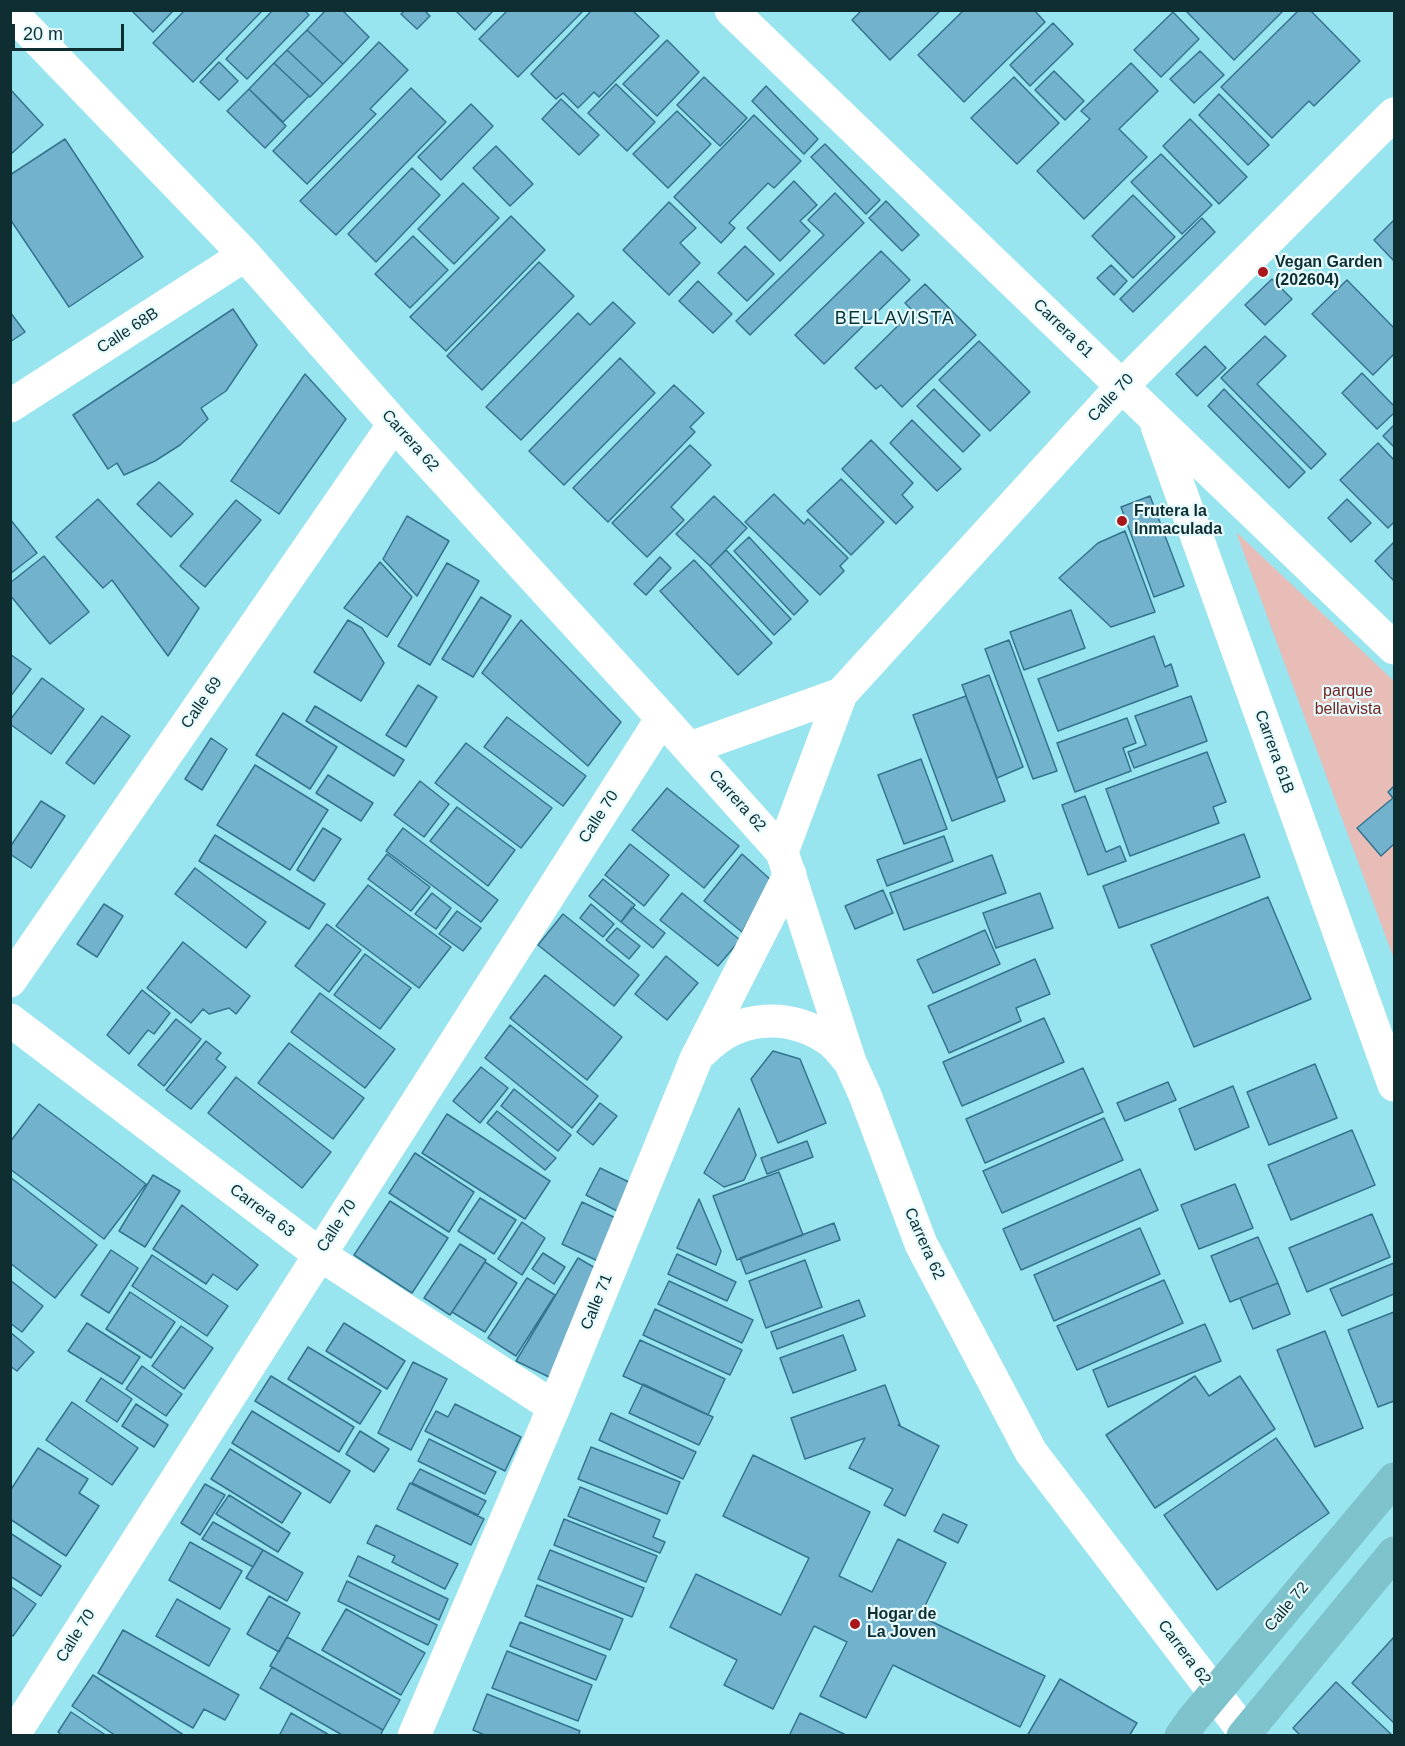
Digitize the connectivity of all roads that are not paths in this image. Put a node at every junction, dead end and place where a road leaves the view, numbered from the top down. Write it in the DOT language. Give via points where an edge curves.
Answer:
graph roads {
  1 [pos="731,10"];
  2 [pos="10,11"];
  3 [pos="1395,114"];
  4 [pos="245,255"];
  5 [pos="1122,386"];
  6 [pos="10,406"];
  7 [pos="1154,418"];
  8 [pos="394,424"];
  9 [pos="1395,648"];
  10 [pos="841,694"];
  11 [pos="662,718"];
  12 [pos="690,748"];
  13 [pos="786,863"];
  14 [pos="10,981"];
  15 [pos="10,1020"];
  16 [pos="696,1059"];
  17 [pos="850,1062"];
  18 [pos="1395,1085"];
  19 [pos="319,1254"];
  20 [pos="554,1407"];
  21 [pos="1395,1479"];
  22 [pos="1395,1553"];
  23 [pos="1215,1694"];
  24 [pos="1244,1734"];
  25 [pos="13,1736"];
  26 [pos="414,1736"];
  27 [pos="1181,1736"];
  1 -- 5 [label="street, Carrera 61"];
  2 -- 4 [label="street, Carrera 62"];
  3 -- 5 [label="street, Calle 70"];
  4 -- 6 [label="street, Calle 68B"];
  4 -- 8 [label="street, Carrera 62"];
  5 -- 7 [label="street, Carrera 61"];
  5 -- 10 [label="street, Calle 70"];
  7 -- 9 [label="street, Carrera 61"];
  7 -- 18 [label="street, Carrera 61B"];
  8 -- 11 [label="street, Carrera 62"];
  8 -- 14 [label="street, Calle 69"];
  10 -- 12 [label="street, Calle 70"];
  10 -- 13 [label="street, Calle 70"];
  11 -- 12 [label="street, Carrera 62"];
  11 -- 19 [label="street, Calle 70"];
  12 -- 13 [label="street, Carrera 62"];
  13 -- 16 [label="street, Calle 71"];
  13 -- 17 [label="street, Carrera 62"];
  15 -- 19 [label="street, Carrera 63"];
  16 -- 17 [label="street" via="714,1040 736,1027 761,1020 787,1021 811,1029 833,1043"];
  16 -- 20 [label="street, Calle 71"];
  17 -- 23 [label="street, Carrera 62" via="921,1244 1031,1452"];
  19 -- 20 [label="street, Carrera 63"];
  19 -- 25 [label="street, Calle 70"];
  20 -- 26 [label="street, Calle 71"];
  21 -- 23 [label="main road, Calle 72"];
  22 -- 24 [label="main road"];
  23 -- 24 [label="street, Carrera 62"];
  23 -- 27 [label="main road, Calle 72"];
}
